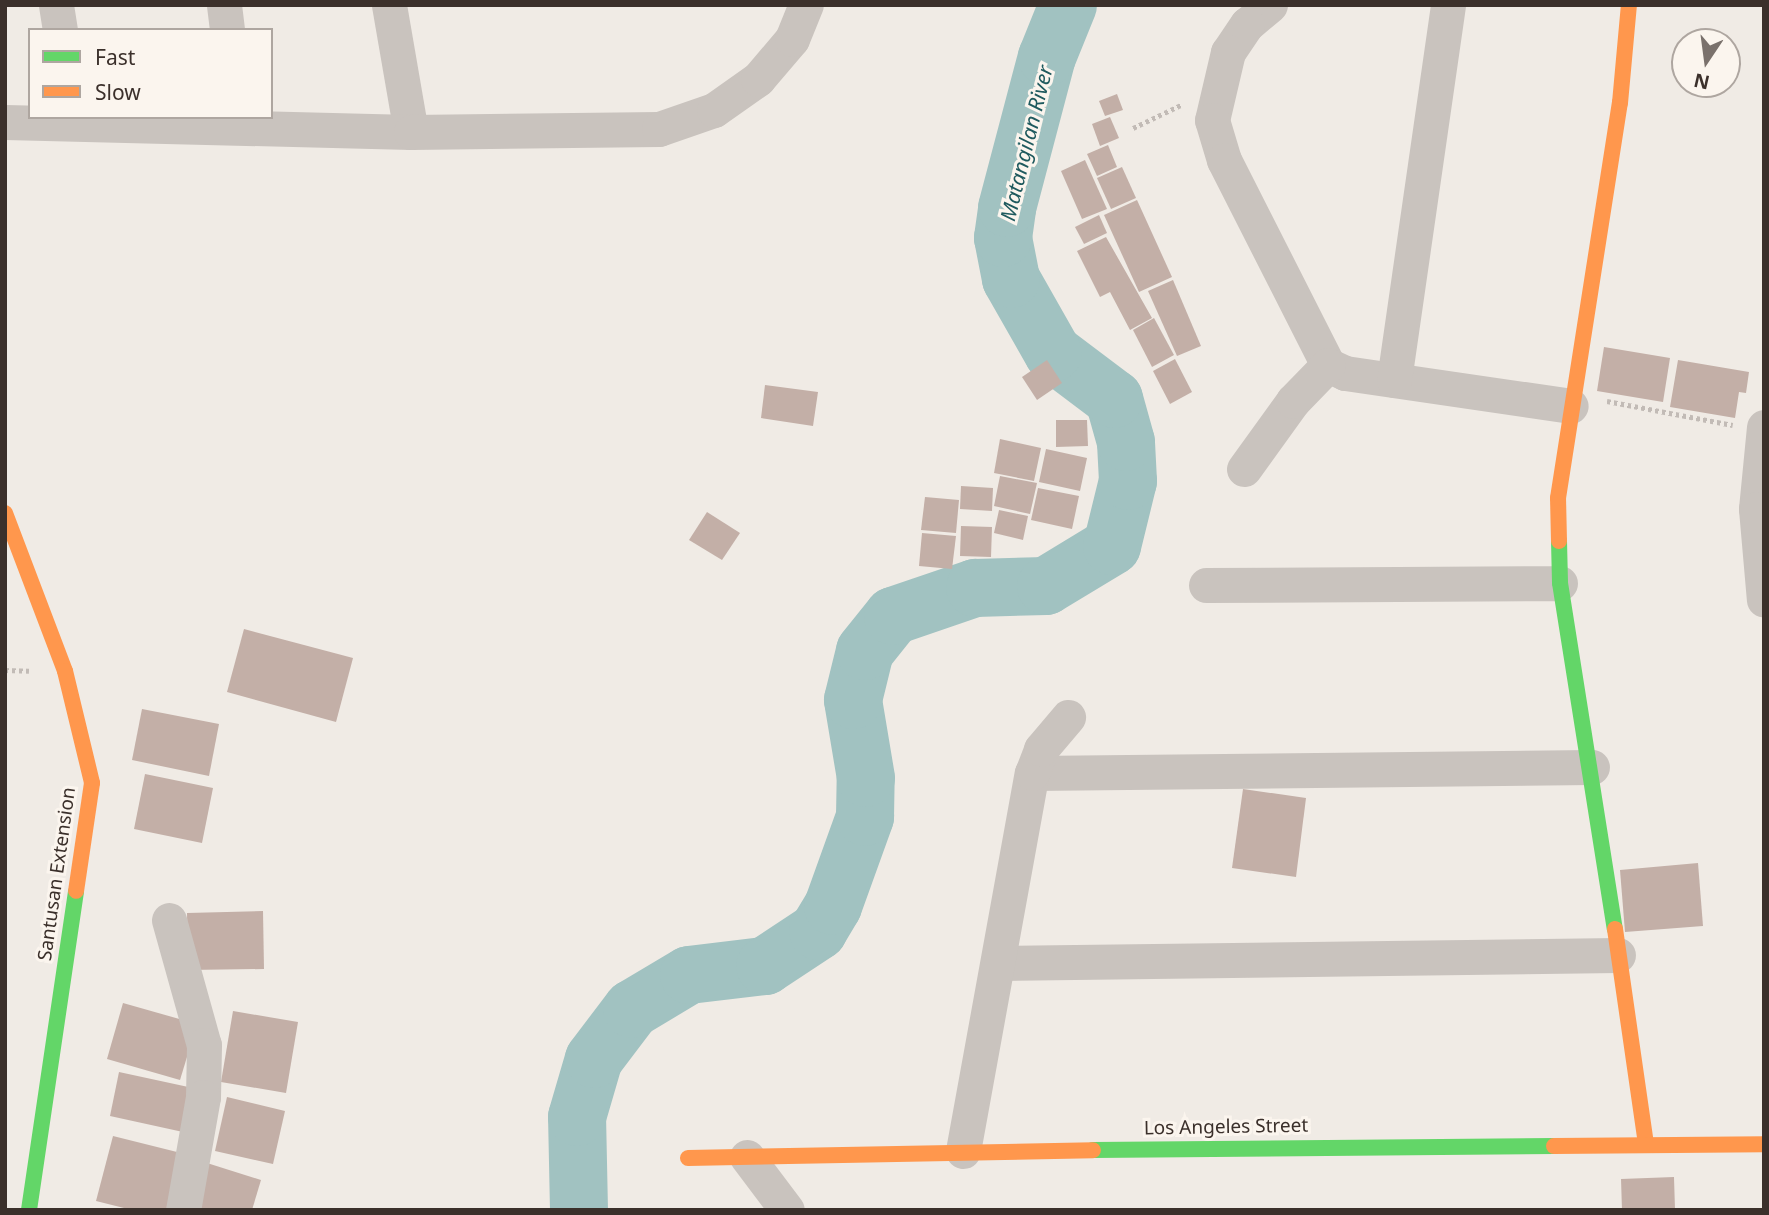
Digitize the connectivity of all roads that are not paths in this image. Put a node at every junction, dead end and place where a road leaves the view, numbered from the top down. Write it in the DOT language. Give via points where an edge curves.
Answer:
graph roads {
  1 [pos="56,5"];
  2 [pos="224,5"];
  3 [pos="389,5"];
  4 [pos="806,5"];
  5 [pos="1270,5"];
  6 [pos="1448,5"];
  7 [pos="1629,5"];
  8 [pos="60,28"];
  9 [pos="228,28"];
  10 [pos="75,120"];
  11 [pos="242,121"];
  12 [pos="5,122"];
  13 [pos="411,132"];
  14 [pos="1328,365"];
  15 [pos="1394,380"];
  16 [pos="1572,400"];
  17 [pos="1764,429"];
  18 [pos="1244,469"];
  19 [pos="5,513"];
  20 [pos="1560,583"];
  21 [pos="1206,585"];
  22 [pos="1764,600"];
  23 [pos="1068,717"];
  24 [pos="1592,767"];
  25 [pos="1032,773"];
  26 [pos="169,920"];
  27 [pos="1618,955"];
  28 [pos="998,962"];
  29 [pos="1646,1144"];
  30 [pos="1764,1144"];
  31 [pos="962,1151"];
  32 [pos="747,1157"];
  33 [pos="688,1158"];
  34 [pos="29,1210"];
  35 [pos="183,1210"];
  36 [pos="788,1210"];
  1 -- 8 [label="street"];
  2 -- 9 [label="street"];
  3 -- 13 [label="street"];
  4 -- 13 [label="street" via="792,39 758,79 714,110 659,129"];
  5 -- 14 [label="street" via="1247,24 1228,52 1212,120 1224,160"];
  6 -- 15 [label="street"];
  7 -- 16 [label="street" via="1620,103"];
  10 -- 11 [label="street"];
  10 -- 12 [label="street"];
  11 -- 13 [label="street"];
  14 -- 15 [label="street" via="1345,373"];
  14 -- 18 [label="street" via="1293,401"];
  15 -- 16 [label="street"];
  16 -- 20 [label="street" via="1558,498"];
  17 -- 22 [label="street" via="1756,509"];
  19 -- 34 [label="street, Santusan Extension" via="65,671 92,783"];
  20 -- 21 [label="street"];
  20 -- 24 [label="street"];
  23 -- 25 [label="street" via="1041,749"];
  24 -- 25 [label="street"];
  24 -- 27 [label="street"];
  25 -- 28 [label="street"];
  26 -- 35 [label="street" via="204,1045 203,1097"];
  27 -- 28 [label="street"];
  27 -- 29 [label="street"];
  28 -- 31 [label="street"];
  29 -- 30 [label="street, Los Angeles Street"];
  29 -- 31 [label="street, Los Angeles Street"];
  31 -- 32 [label="street, Los Angeles Street"];
  32 -- 33 [label="street, Los Angeles Street"];
  32 -- 36 [label="street"];
}
